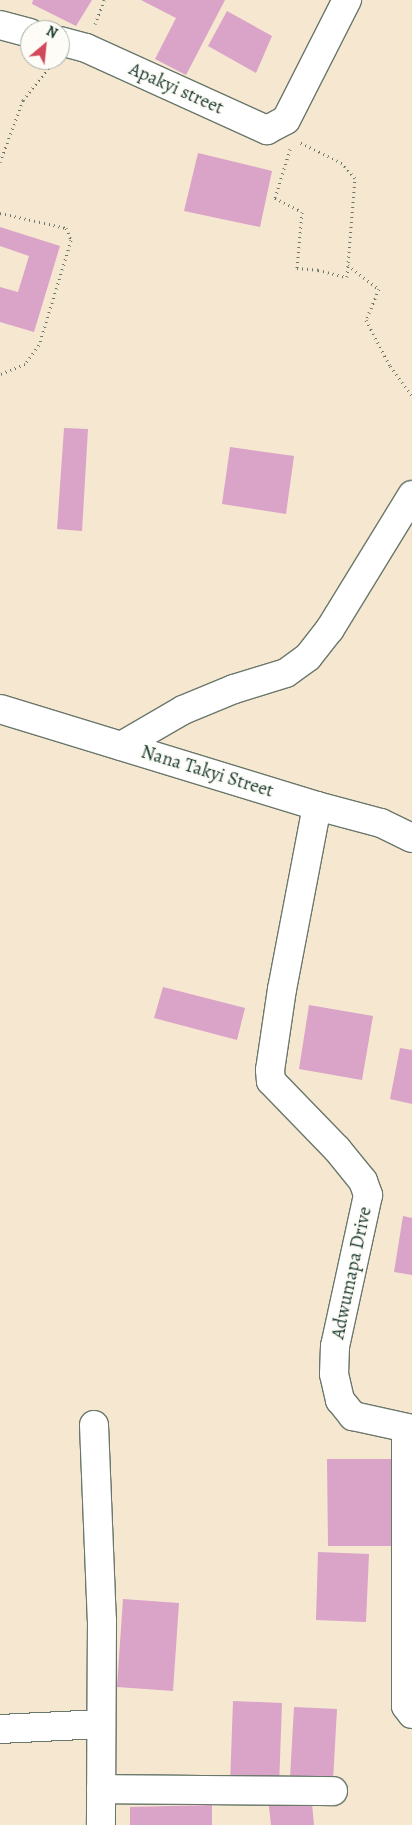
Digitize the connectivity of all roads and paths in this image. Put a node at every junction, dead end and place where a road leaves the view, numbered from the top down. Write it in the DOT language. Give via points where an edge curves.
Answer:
graph roads {
  1 [pos="347,0"];
  2 [pos="0,25"];
  3 [pos="20,30"];
  4 [pos="70,44"];
  5 [pos="46,70"];
  6 [pos="279,131"];
  7 [pos="0,162"];
  8 [pos="0,213"];
  9 [pos="348,265"];
  10 [pos="0,374"];
  11 [pos="412,396"];
  12 [pos="412,495"];
  13 [pos="0,709"];
  14 [pos="121,746"];
  15 [pos="317,806"];
  16 [pos="412,838"];
  17 [pos="94,1425"];
  18 [pos="409,1429"];
  19 [pos="412,1714"];
  20 [pos="101,1724"];
  21 [pos="0,1729"];
  22 [pos="101,1790"];
  23 [pos="333,1791"];
  24 [pos="101,1825"];
  1 -- 6 [label="street"];
  2 -- 3 [label="street"];
  4 -- 6 [label="street, Apakyi street"];
  5 -- 7 [label="path" via="23,100"];
  6 -- 9 [label="path" via="342,163 355,178"];
  6 -- 9 [label="path" via="275,198 302,212 297,268 346,277"];
  8 -- 10 [label="path" via="66,228 70,240 39,345 25,364"];
  9 -- 11 [label="path" via="379,289 366,320 390,366"];
  12 -- 14 [label="street" via="330,629 308,657 286,673 234,689 183,710"];
  13 -- 14 [label="street, Nana Takyi Street"];
  14 -- 15 [label="street, Nana Takyi Street"];
  15 -- 16 [label="street, Nana Takyi Street" via="381,824"];
  15 -- 18 [label="street, Adwumapa Drive" via="282,989 271,1081 337,1149 363,1181 368,1195 335,1346 334,1374 340,1400 353,1416"];
  17 -- 20 [label="street" via="102,1620"];
  18 -- 19 [label="street" via="406,1706"];
  20 -- 21 [label="street"];
  20 -- 22 [label="street"];
  22 -- 23 [label="street"];
  22 -- 24 [label="street"];
}
